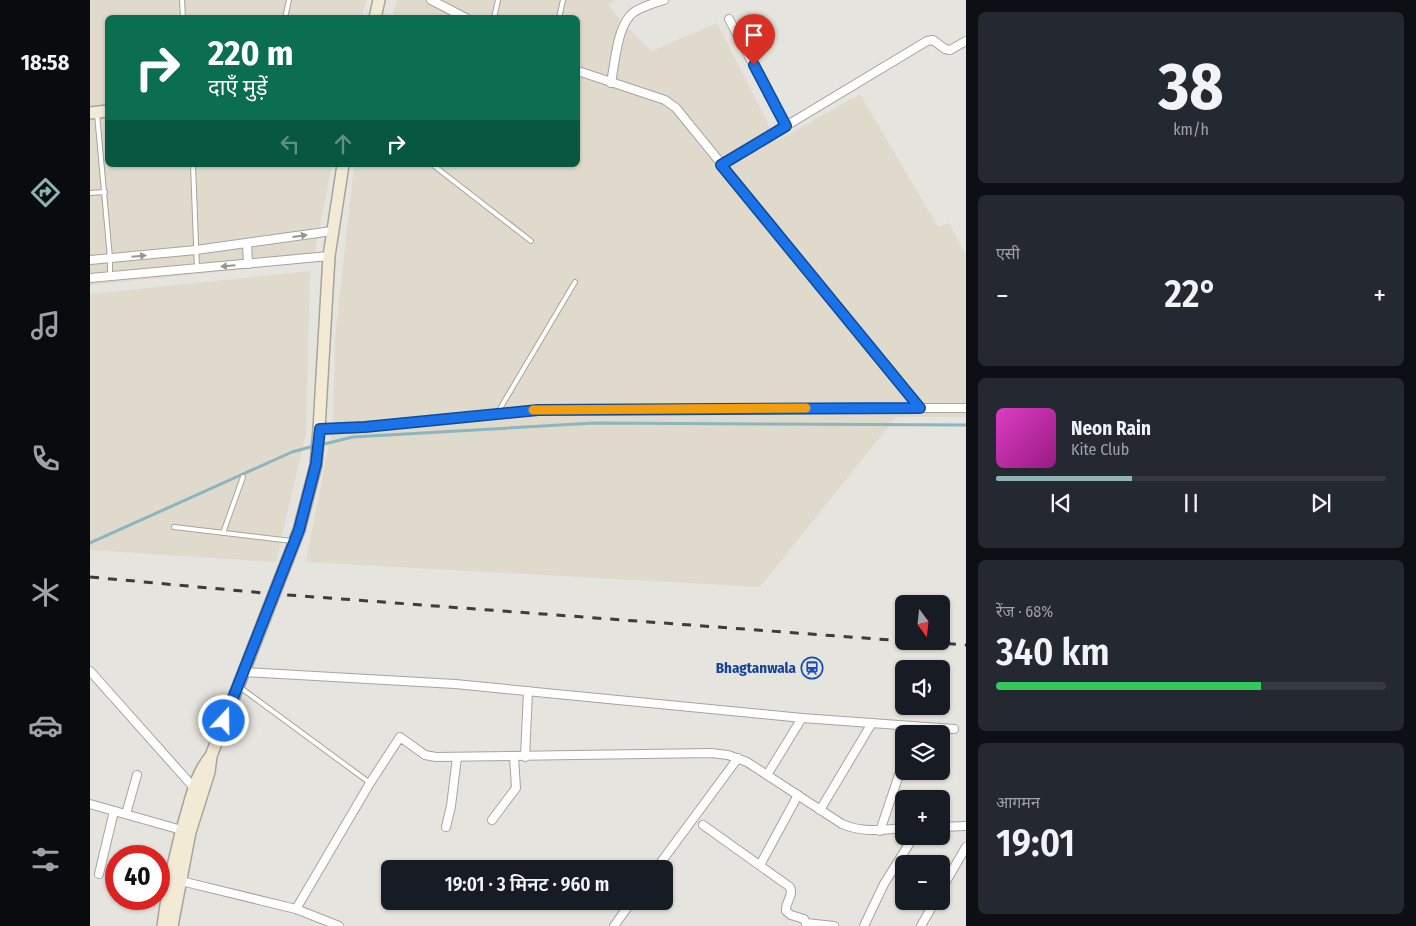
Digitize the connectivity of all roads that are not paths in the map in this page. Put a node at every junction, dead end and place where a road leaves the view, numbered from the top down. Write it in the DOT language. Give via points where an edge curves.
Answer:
graph roads {
  1 [pos="182,0"];
  2 [pos="289,0"];
  3 [pos="379,0"];
  4 [pos="431,0"];
  5 [pos="498,0"];
  6 [pos="563,0"];
  7 [pos="664,0"];
  8 [pos="183,15"];
  9 [pos="286,15"];
  10 [pos="376,15"];
  11 [pos="460,15"];
  12 [pos="495,15"];
  13 [pos="560,15"];
  14 [pos="729,19"];
  15 [pos="966,41"];
  16 [pos="580,72"];
  17 [pos="611,82"];
  18 [pos="98,112"];
  19 [pos="786,126"];
  20 [pos="721,165"];
  21 [pos="192,167"];
  22 [pos="343,167"];
  23 [pos="436,167"];
  24 [pos="104,192"];
  25 [pos="90,193"];
  26 [pos="332,231"];
  27 [pos="531,241"];
  28 [pos="247,243"];
  29 [pos="196,250"];
  30 [pos="329,256"];
  31 [pos="110,258"];
  32 [pos="90,260"];
  33 [pos="248,264"];
  34 [pos="196,269"];
  35 [pos="110,276"];
  36 [pos="90,278"];
  37 [pos="575,282"];
  38 [pos="920,408"];
  39 [pos="966,408"];
  40 [pos="498,412"];
  41 [pos="319,432"];
  42 [pos="243,476"];
  43 [pos="174,527"];
  44 [pos="224,533"];
  45 [pos="295,542"];
  46 [pos="90,671"];
  47 [pos="244,672"];
  48 [pos="238,686"];
  49 [pos="528,691"];
  50 [pos="802,718"];
  51 [pos="872,723"];
  52 [pos="895,727"];
  53 [pos="950,729"];
  54 [pos="954,729"];
  55 [pos="457,757"];
  56 [pos="514,757"];
  57 [pos="525,757"];
  58 [pos="738,758"];
  59 [pos="137,775"];
  60 [pos="767,775"];
  61 [pos="897,780"];
  62 [pos="370,783"];
  63 [pos="198,792"];
  64 [pos="798,795"];
  65 [pos="90,804"];
  66 [pos="820,810"];
  67 [pos="114,811"];
  68 [pos="126,814"];
  69 [pos="492,820"];
  70 [pos="703,825"];
  71 [pos="950,826"];
  72 [pos="966,826"];
  73 [pos="446,827"];
  74 [pos="895,829"];
  75 [pos="186,831"];
  76 [pos="880,831"];
  77 [pos="908,845"];
  78 [pos="966,847"];
  79 [pos="663,860"];
  80 [pos="760,864"];
  81 [pos="99,874"];
  82 [pos="950,875"];
  83 [pos="175,880"];
  84 [pos="296,909"];
  85 [pos="626,910"];
  86 [pos="930,910"];
  87 [pos="806,925"];
  88 [pos="163,926"];
  89 [pos="172,926"];
  90 [pos="339,926"];
  91 [pos="614,926"];
  92 [pos="834,926"];
  93 [pos="864,926"];
  94 [pos="921,926"];
  1 -- 8 [label="lane"];
  2 -- 9 [label="lane"];
  3 -- 10 [label="street"];
  4 -- 11 [label="street"];
  5 -- 12 [label="lane"];
  6 -- 13 [label="lane"];
  7 -- 17 [label="street" via="636,10 626,19"];
  14 -- 19 [label="street"];
  15 -- 19 [label="street" via="950,50 933,40 927,41"];
  16 -- 17 [label="street"];
  17 -- 20 [label="street" via="670,103 683,114"];
  18 -- 24 [label="lane"];
  19 -- 20 [label="street"];
  20 -- 38 [label="street"];
  21 -- 29 [label="lane"];
  22 -- 26 [label="street"];
  23 -- 27 [label="lane"];
  24 -- 25 [label="lane"];
  24 -- 31 [label="lane"];
  28 -- 26 [label="street, one-way"];
  26 -- 30 [label="street"];
  28 -- 29 [label="street"];
  28 -- 33 [label="street"];
  31 -- 29 [label="street, one-way"];
  29 -- 34 [label="lane"];
  30 -- 33 [label="street"];
  30 -- 41 [label="street"];
  31 -- 32 [label="street"];
  31 -- 35 [label="lane"];
  33 -- 34 [label="street, one-way"];
  34 -- 35 [label="street"];
  35 -- 36 [label="street"];
  37 -- 40 [label="lane"];
  38 -- 39 [label="street"];
  38 -- 40 [label="street"];
  40 -- 41 [label="street"];
  41 -- 45 [label="street" via="316,464"];
  42 -- 44 [label="lane"];
  43 -- 44 [label="lane"];
  44 -- 45 [label="lane"];
  45 -- 47 [label="street"];
  46 -- 63 [label="street"];
  47 -- 48 [label="street"];
  47 -- 49 [label="street"];
  48 -- 62 [label="lane"];
  48 -- 63 [label="street" via="211,756 209,772"];
  49 -- 50 [label="street"];
  49 -- 57 [label="street"];
  50 -- 51 [label="street"];
  50 -- 60 [label="street"];
  51 -- 52 [label="street"];
  51 -- 66 [label="street"];
  53 -- 54 [label="street"];
  55 -- 56 [label="street"];
  55 -- 62 [label="street" via="425,755 400,737"];
  55 -- 73 [label="street"];
  56 -- 57 [label="street"];
  56 -- 69 [label="street" via="516,788"];
  57 -- 58 [label="street" via="711,753"];
  58 -- 60 [label="street"];
  58 -- 79 [label="street"];
  59 -- 68 [label="street"];
  60 -- 64 [label="street"];
  61 -- 76 [label="street"];
  62 -- 84 [label="street"];
  63 -- 75 [label="street"];
  64 -- 66 [label="street"];
  64 -- 80 [label="street"];
  65 -- 67 [label="street"];
  66 -- 76 [label="street" via="855,830"];
  67 -- 68 [label="street"];
  67 -- 81 [label="street"];
  68 -- 75 [label="street"];
  70 -- 80 [label="street"];
  71 -- 72 [label="street"];
  74 -- 76 [label="street"];
  75 -- 83 [label="street"];
  77 -- 93 [label="street" via="884,884"];
  78 -- 82 [label="street"];
  80 -- 87 [label="street" via="790,887 792,893 786,911 804,919"];
  83 -- 84 [label="street"];
  83 -- 88 [label="street"];
  83 -- 89 [label="street"];
  84 -- 90 [label="street"];
  85 -- 91 [label="street"];
  86 -- 94 [label="street"];
  87 -- 92 [label="street"];
}
